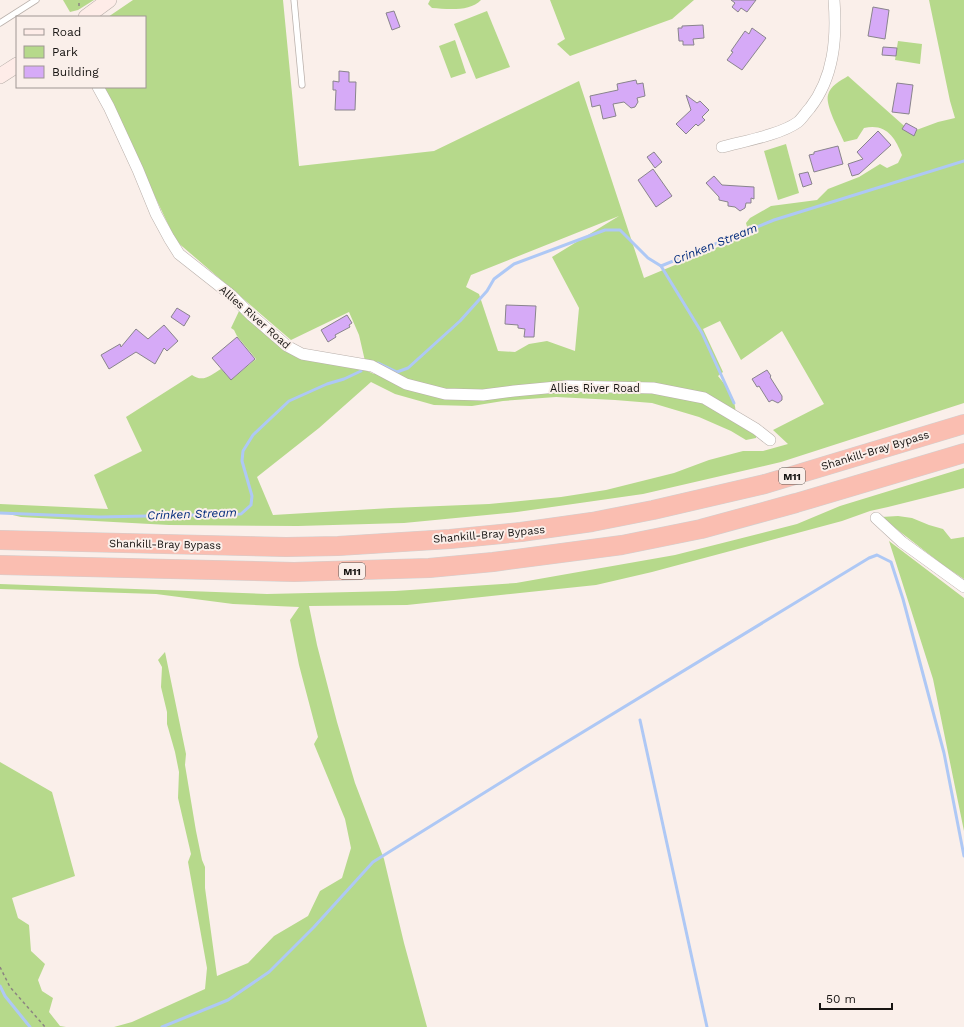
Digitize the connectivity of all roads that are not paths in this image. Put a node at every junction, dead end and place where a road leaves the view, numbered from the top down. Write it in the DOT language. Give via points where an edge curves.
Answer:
graph roads {
  1 [pos="36,0"];
  2 [pos="109,0"];
  3 [pos="294,0"];
  4 [pos="834,0"];
  5 [pos="87,16"];
  6 [pos="0,23"];
  7 [pos="16,65"];
  8 [pos="1,72"];
  9 [pos="302,85"];
  10 [pos="99,88"];
  11 [pos="722,147"];
  12 [pos="964,419"];
  13 [pos="964,424"];
  14 [pos="928,434"];
  15 [pos="770,440"];
  16 [pos="964,453"];
  17 [pos="876,518"];
  18 [pos="0,540"];
  19 [pos="0,565"];
  20 [pos="964,587"];
  1 -- 6 [label="lane"];
  2 -- 5 [label="main road"];
  3 -- 9 [label="lane"];
  4 -- 11 [label="street" via="831,65 823,87 812,105 798,122 773,134"];
  7 -- 8 [label="main road"];
  10 -- 15 [label="street, Allies River Road" via="156,214 179,254 231,295 287,346 302,354 372,366 406,384 445,394 483,396 567,386 653,388 704,398"];
  12 -- 14 [label="highway"];
  13 -- 14 [label="highway, Shankill-Bray Bypass / M11"];
  14 -- 18 [label="highway, Shankill-Bray Bypass / M11" via="765,484 592,522 521,532 338,546"];
  16 -- 19 [label="highway, M11" via="701,529 622,545 493,562 421,569 294,572"];
  17 -- 20 [label="street" via="902,542"];
}
